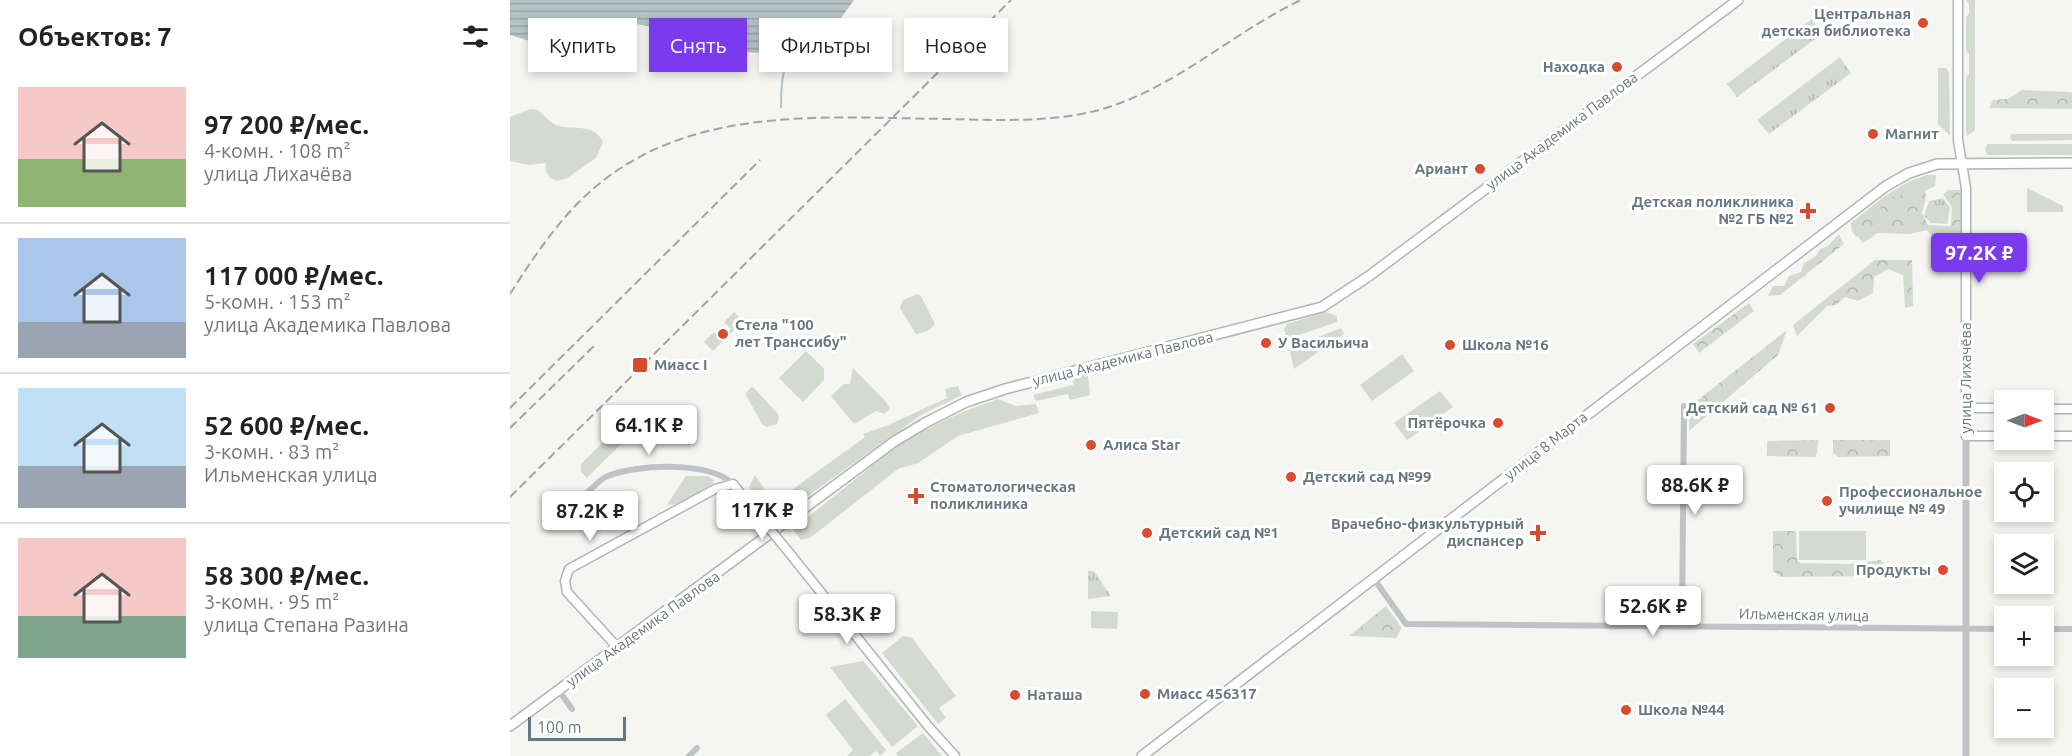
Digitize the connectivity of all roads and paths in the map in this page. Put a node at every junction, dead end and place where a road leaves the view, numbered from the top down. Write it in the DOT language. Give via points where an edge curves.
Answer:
graph roads {
  1 [pos="1736,0"];
  2 [pos="1958,0"];
  3 [pos="1962,163"];
  4 [pos="2072,163"];
  5 [pos="1684,406"];
  6 [pos="1966,408"];
  7 [pos="1994,408"];
  8 [pos="2054,408"];
  9 [pos="2072,409"];
  10 [pos="1966,436"];
  11 [pos="1994,436"];
  12 [pos="2054,436"];
  13 [pos="2072,436"];
  14 [pos="733,484"];
  15 [pos="574,507"];
  16 [pos="1374,579"];
  17 [pos="1682,626"];
  18 [pos="1994,628"];
  19 [pos="2054,628"];
  20 [pos="1966,629"];
  21 [pos="2072,629"];
  22 [pos="618,648"];
  23 [pos="559,690"];
  24 [pos="572,709"];
  25 [pos="510,726"];
  26 [pos="697,748"];
  27 [pos="689,756"];
  28 [pos="955,756"];
  29 [pos="1142,756"];
  30 [pos="1966,756"];
  1 -- 22 [label="main road, улица Академика Павлова" via="1369,276 1322,307 966,402 895,441"];
  2 -- 3 [label="main road, улица Лихачёва" via="1958,140"];
  3 -- 4 [label="main road, улица 8 Марта"];
  3 -- 6 [label="main road, улица Лихачёва" via="1966,188"];
  3 -- 16 [label="main road, улица 8 Марта" via="1923,168 1886,186"];
  5 -- 17 [label="street"];
  6 -- 7 [label="main road"];
  6 -- 10 [label="main road, улица Лихачёва"];
  8 -- 9 [label="main road"];
  10 -- 11 [label="main road"];
  10 -- 20 [label="street, улица Лихачёва"];
  12 -- 13 [label="main road"];
  14 -- 15 [label="street" via="711,471 661,467 606,476"];
  14 -- 22 [label="main road" via="715,489 569,569 567,592"];
  14 -- 28 [label="main road, bridge"];
  16 -- 17 [label="street, Ильменская улица" via="1406,624"];
  16 -- 29 [label="main road, улица 8 Марта"];
  17 -- 20 [label="street, Ильменская улица"];
  18 -- 20 [label="street, Ильменская улица"];
  19 -- 21 [label="street"];
  20 -- 30 [label="street, улица Лихачёва"];
  22 -- 23 [label="main road, улица Академика Павлова"];
  23 -- 24 [label="street"];
  23 -- 25 [label="main road, улица Академика Павлова"];
  26 -- 27 [label="street"];
}
